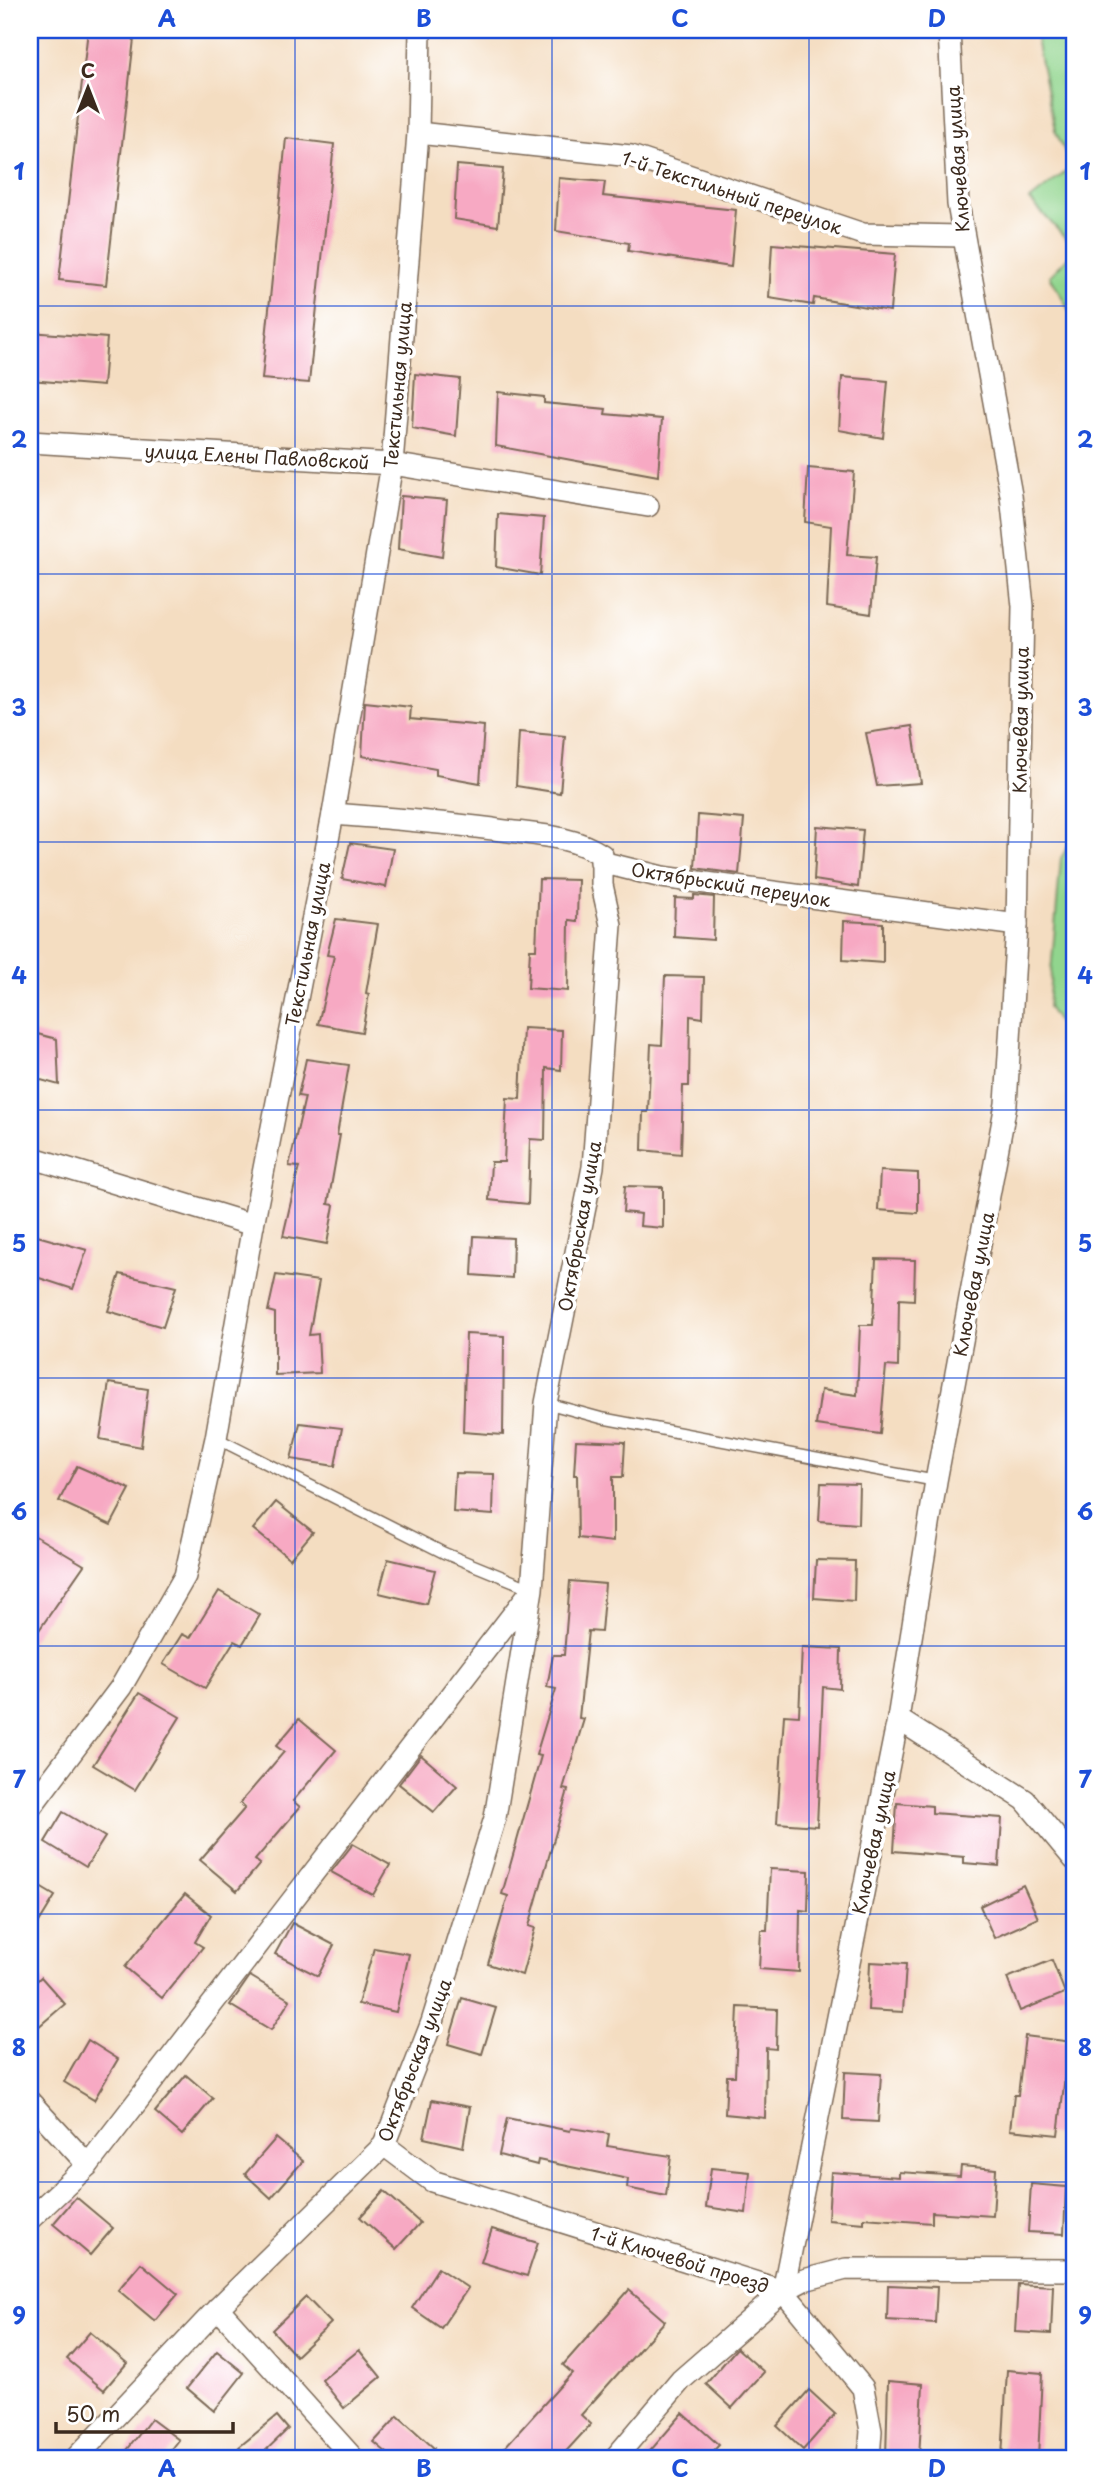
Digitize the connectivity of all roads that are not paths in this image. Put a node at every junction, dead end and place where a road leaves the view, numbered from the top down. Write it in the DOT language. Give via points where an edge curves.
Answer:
graph roads {
  1 [pos="420,30"];
  2 [pos="949,30"];
  3 [pos="418,133"];
  4 [pos="962,236"];
  5 [pos="30,442"];
  6 [pos="392,464"];
  7 [pos="648,506"];
  8 [pos="332,814"];
  9 [pos="601,862"];
  10 [pos="1017,925"];
  11 [pos="30,1157"];
  12 [pos="253,1225"];
  13 [pos="547,1403"];
  14 [pos="216,1438"];
  15 [pos="936,1481"];
  16 [pos="532,1589"];
  17 [pos="898,1719"];
  18 [pos="30,1808"];
  19 [pos="1074,1859"];
  20 [pos="30,2102"];
  21 [pos="384,2145"];
  22 [pos="88,2165"];
  23 [pos="30,2219"];
  24 [pos="1074,2270"];
  25 [pos="783,2291"];
  26 [pos="218,2308"];
  27 [pos="76,2458"];
  28 [pos="353,2458"];
  29 [pos="615,2458"];
  30 [pos="869,2458"];
  1 -- 3 [label="street, Текстильная улица"];
  2 -- 4 [label="street, Ключевая улица"];
  3 -- 4 [label="street, 1-й Текстильный переулок" via="631,156 863,234"];
  3 -- 6 [label="street, Текстильная улица"];
  4 -- 10 [label="street, Ключевая улица" via="1011,495 1023,606"];
  5 -- 6 [label="street, улица Елены Павловской"];
  6 -- 7 [label="street, улица Елены Павловской"];
  6 -- 8 [label="street, Текстильная улица"];
  8 -- 9 [label="street, Октябрьский переулок" via="550,835 587,845 602,855"];
  8 -- 12 [label="street, Текстильная улица"];
  9 -- 10 [label="street, Октябрьский переулок" via="662,877"];
  9 -- 13 [label="street, Октябрьская улица" via="611,925 593,1167"];
  10 -- 15 [label="street, Ключевая улица" via="1006,1104"];
  11 -- 12 [label="street"];
  12 -- 14 [label="street, Текстильная улица"];
  13 -- 15 [label="lane" via="601,1418"];
  13 -- 16 [label="street, Октябрьская улица"];
  14 -- 16 [label="lane" via="444,1553"];
  14 -- 18 [label="street, Текстильная улица" via="185,1576 121,1687"];
  15 -- 17 [label="street, Ключевая улица"];
  16 -- 21 [label="street, Октябрьская улица" via="495,1818 432,2022"];
  16 -- 22 [label="street"];
  17 -- 19 [label="street" via="1025,1800"];
  17 -- 25 [label="street, Ключевая улица"];
  20 -- 22 [label="street"];
  21 -- 25 [label="street, 1-й Ключевой проезд" via="432,2181"];
  21 -- 26 [label="street, Октябрьская улица"];
  22 -- 23 [label="street"];
  24 -- 25 [label="street, 1-й Ключевой проезд" via="846,2269"];
  25 -- 29 [label="street" via="681,2380"];
  25 -- 30 [label="street" via="863,2388 871,2431"];
  26 -- 27 [label="street, Октябрьская улица"];
  26 -- 28 [label="street"];
}
